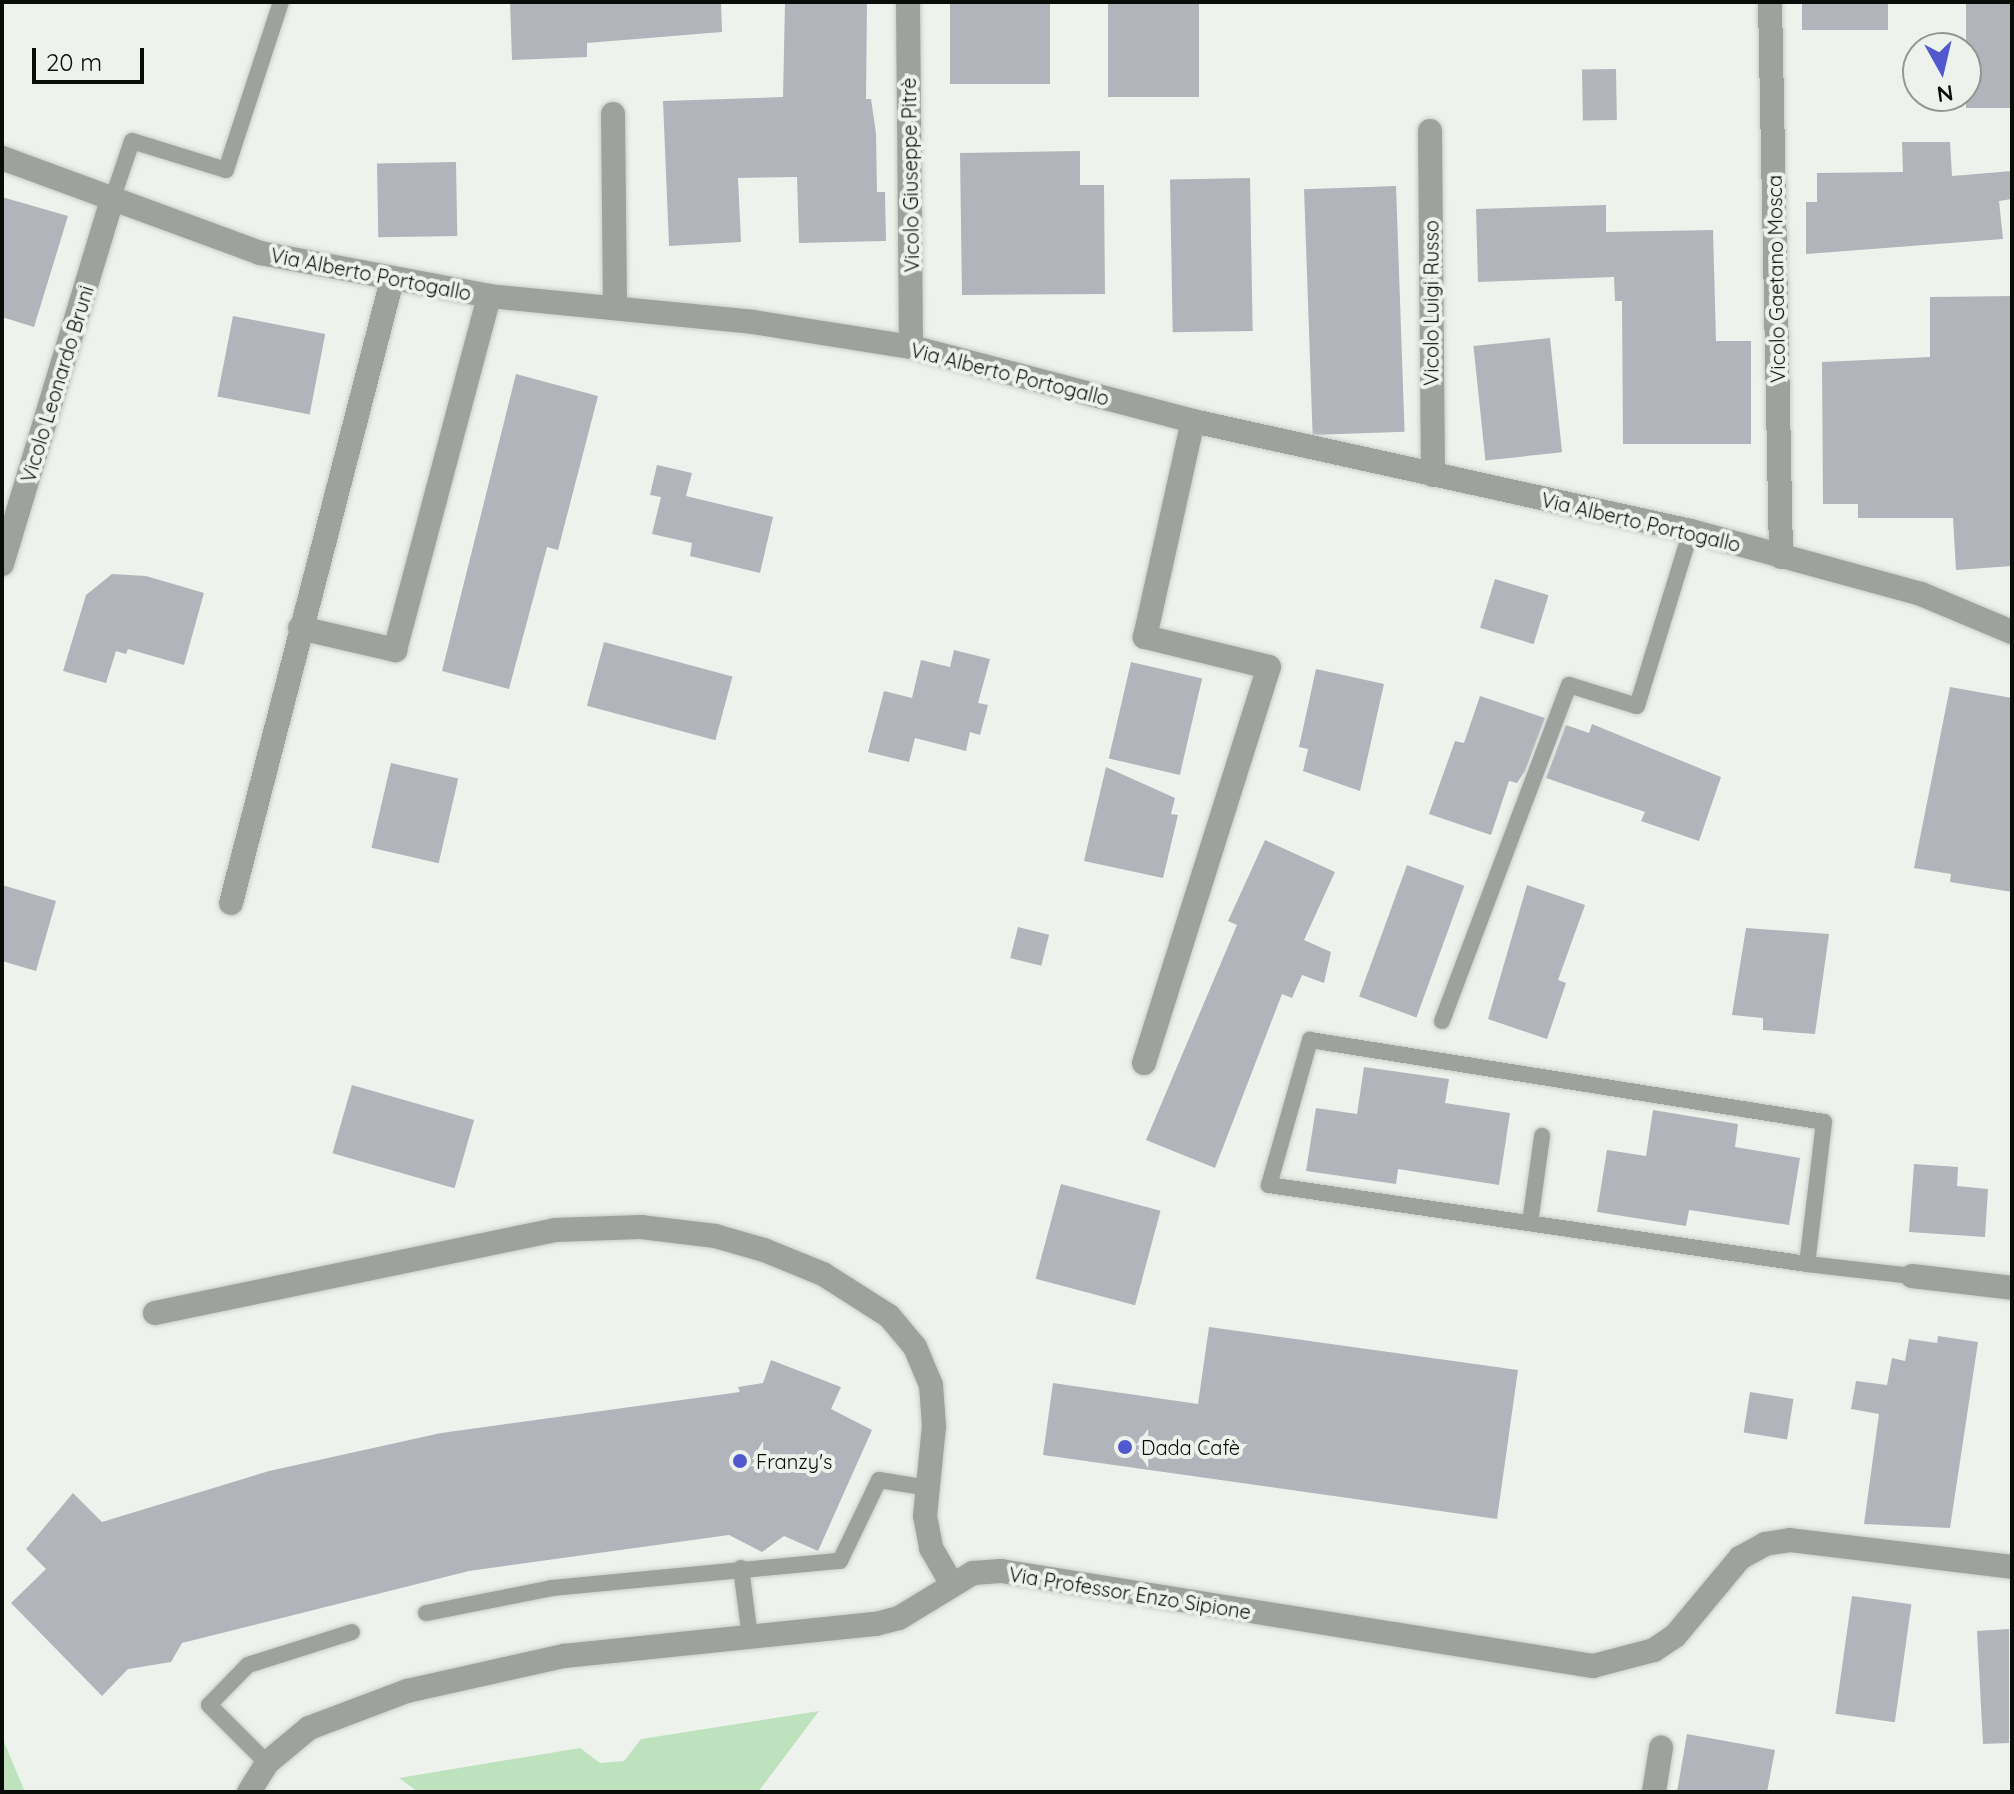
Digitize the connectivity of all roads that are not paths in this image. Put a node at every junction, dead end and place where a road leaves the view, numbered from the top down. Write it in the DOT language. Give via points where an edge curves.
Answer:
graph roads {
  1 [pos="281,2"];
  2 [pos="908,2"];
  3 [pos="1770,2"];
  4 [pos="613,114"];
  5 [pos="1430,131"];
  6 [pos="2,158"];
  7 [pos="111,203"];
  8 [pos="392,280"];
  9 [pos="489,296"];
  10 [pos="615,307"];
  11 [pos="911,347"];
  12 [pos="1193,421"];
  13 [pos="1433,475"];
  14 [pos="1691,531"];
  15 [pos="1781,557"];
  16 [pos="2,564"];
  17 [pos="300,628"];
  18 [pos="2012,632"];
  19 [pos="231,903"];
  20 [pos="1442,1021"];
  21 [pos="1144,1063"];
  22 [pos="1542,1136"];
  23 [pos="1530,1223"];
  24 [pos="1807,1264"];
  25 [pos="1912,1276"];
  26 [pos="2012,1288"];
  27 [pos="155,1313"];
  28 [pos="929,1488"];
  29 [pos="2012,1567"];
  30 [pos="741,1568"];
  31 [pos="951,1582"];
  32 [pos="426,1613"];
  33 [pos="352,1632"];
  34 [pos="750,1637"];
  35 [pos="1661,1748"];
  36 [pos="267,1763"];
  37 [pos="249,1792"];
  38 [pos="1654,1792"];
  1 -- 7 [label="lane" via="226,170 132,141"];
  2 -- 11 [label="street, Vicolo Giuseppe Pitrè"];
  3 -- 15 [label="street, Vicolo Gaetano Mosca"];
  4 -- 10 [label="street"];
  5 -- 13 [label="street, Vicolo Luigi Russo"];
  6 -- 7 [label="street, Via Alberto Portogallo"];
  7 -- 8 [label="street, Via Alberto Portogallo" via="260,253"];
  7 -- 16 [label="street, Vicolo Leonardo Bruni"];
  8 -- 9 [label="street, Via Alberto Portogallo"];
  8 -- 17 [label="street"];
  9 -- 10 [label="street, Via Alberto Portogallo"];
  9 -- 17 [label="street" via="395,650"];
  10 -- 11 [label="street, Via Alberto Portogallo"];
  11 -- 12 [label="street, Via Alberto Portogallo"];
  12 -- 13 [label="street, Via Alberto Portogallo"];
  12 -- 21 [label="street" via="1145,637 1269,667"];
  13 -- 14 [label="street, Via Alberto Portogallo"];
  14 -- 15 [label="street, Via Alberto Portogallo"];
  14 -- 20 [label="lane" via="1637,706 1569,685"];
  15 -- 18 [label="street, Via Alberto Portogallo" via="1921,594"];
  17 -- 19 [label="street"];
  22 -- 23 [label="lane"];
  23 -- 24 [label="lane"];
  23 -- 24 [label="lane" via="1269,1185 1310,1040 1824,1122"];
  24 -- 25 [label="lane"];
  25 -- 26 [label="street"];
  27 -- 28 [label="street" via="555,1230 641,1227 715,1236 823,1274 889,1316 915,1347 931,1385"];
  28 -- 30 [label="lane" via="879,1480 840,1561"];
  28 -- 31 [label="street" via="925,1516 931,1548"];
  29 -- 31 [label="street, Via Professor Enzo Sipione" via="1790,1540 1765,1544 1740,1558 1675,1636 1654,1650 1593,1666 1001,1571"];
  30 -- 32 [label="lane" via="552,1588"];
  30 -- 34 [label="lane"];
  31 -- 34 [label="street, Via Professor Enzo Sipione" via="899,1618"];
  33 -- 36 [label="lane" via="248,1665 209,1705"];
  34 -- 36 [label="street, Via Professor Enzo Sipione" via="564,1656 407,1691 309,1728"];
  35 -- 38 [label="street"];
  36 -- 37 [label="street, Via Professor Enzo Sipione"];
}
